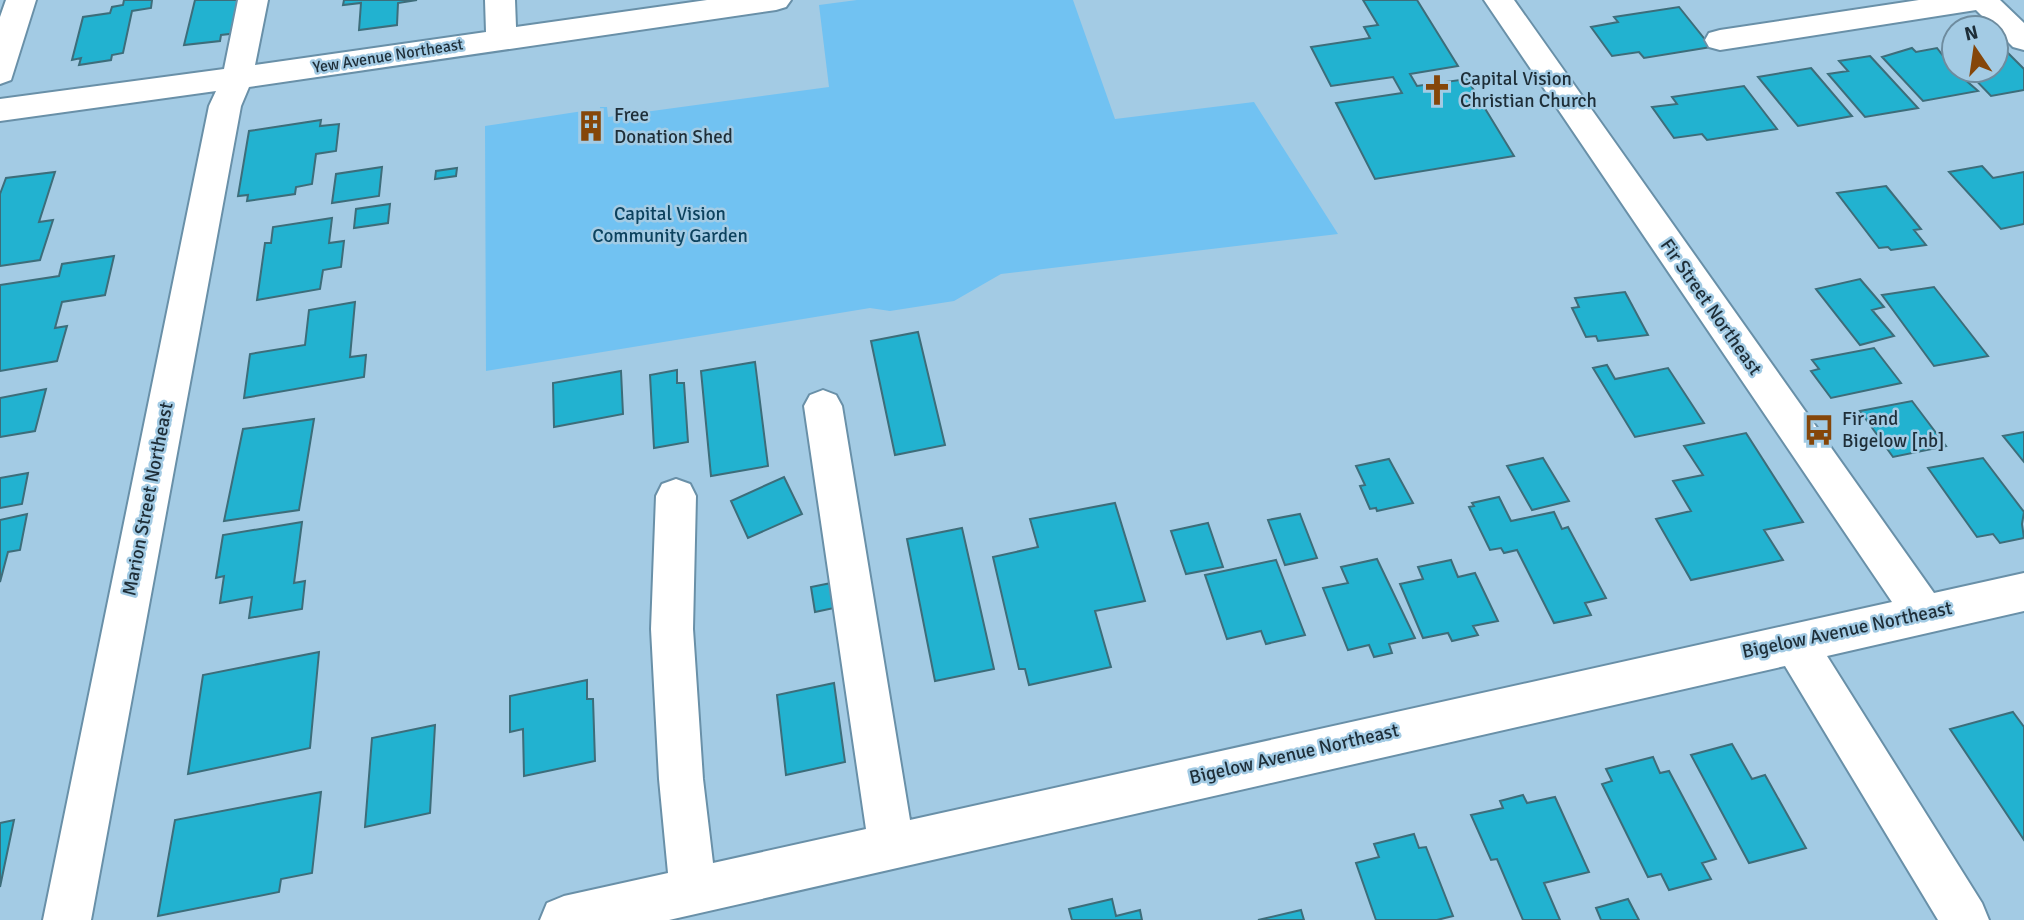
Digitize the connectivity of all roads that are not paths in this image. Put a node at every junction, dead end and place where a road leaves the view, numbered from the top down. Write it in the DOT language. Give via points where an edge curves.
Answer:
graph roads {
  1 [pos="21,0"];
  2 [pos="253,0"];
  3 [pos="500,0"];
  4 [pos="776,0"];
  5 [pos="1499,0"];
  6 [pos="1982,0"];
  7 [pos="501,38"];
  8 [pos="1720,40"];
  9 [pos="2024,40"];
  10 [pos="0,73"];
  11 [pos="237,80"];
  12 [pos="0,110"];
  13 [pos="822,406"];
  14 [pos="676,496"];
  15 [pos="2024,592"];
  16 [pos="1924,614"];
  17 [pos="1794,642"];
  18 [pos="891,845"];
  19 [pos="693,891"];
  20 [pos="67,920"];
  21 [pos="564,920"];
  22 [pos="1965,920"];
  1 -- 10 [label="street"];
  2 -- 11 [label="street, Marion Street Northeast"];
  3 -- 7 [label="street"];
  4 -- 7 [label="street, Yew Avenue Northeast"];
  5 -- 16 [label="street, Fir Street Northeast"];
  6 -- 8 [label="street"];
  6 -- 9 [label="street"];
  7 -- 11 [label="street, Yew Avenue Northeast"];
  11 -- 12 [label="street, Yew Avenue Northeast"];
  11 -- 20 [label="street, Marion Street Northeast" via="225,106"];
  13 -- 18 [label="street"];
  14 -- 19 [label="street" via="672,629"];
  15 -- 16 [label="street, Bigelow Avenue Northeast"];
  16 -- 17 [label="street, Bigelow Avenue Northeast"];
  17 -- 18 [label="street, Bigelow Avenue Northeast"];
  17 -- 22 [label="street"];
  18 -- 19 [label="street, Bigelow Avenue Northeast"];
  19 -- 21 [label="street, Bigelow Avenue Northeast"];
}
